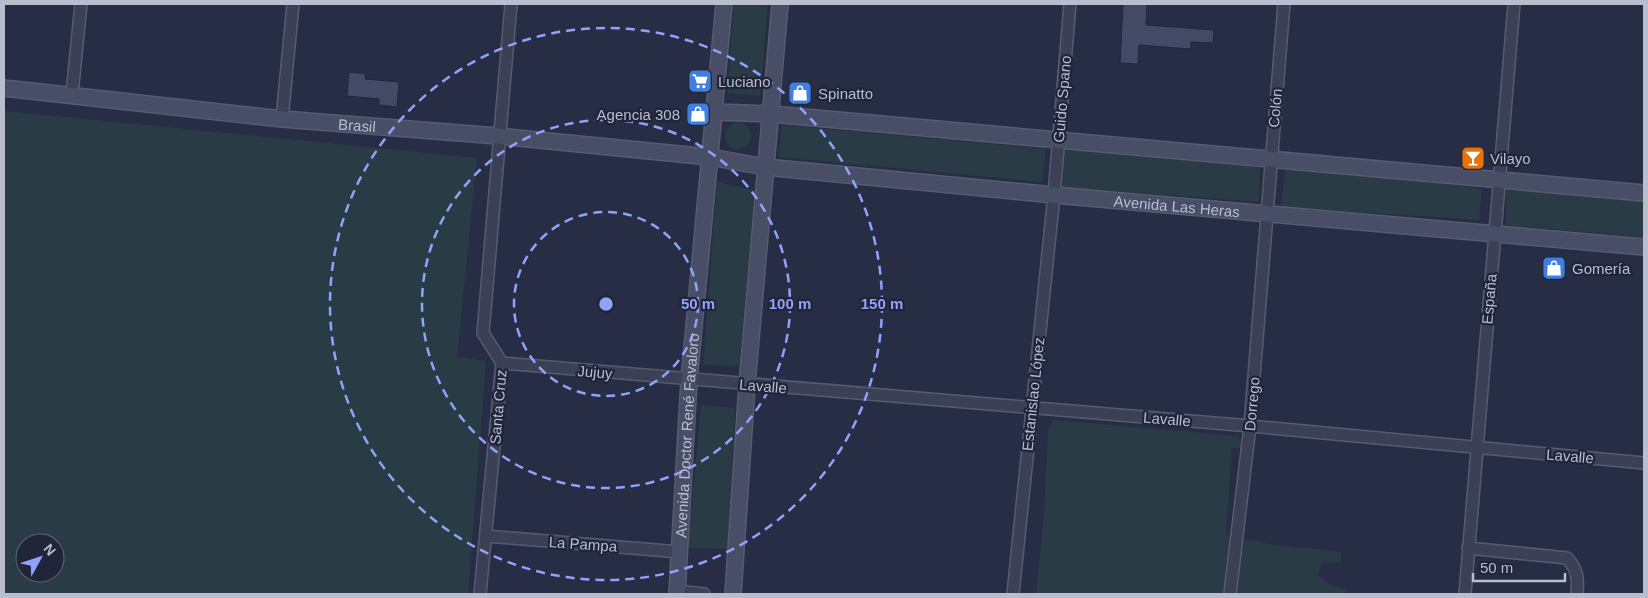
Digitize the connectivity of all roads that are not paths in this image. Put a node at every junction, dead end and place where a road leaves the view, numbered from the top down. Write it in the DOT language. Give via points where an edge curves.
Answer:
graph roads {
  1 [pos="80,4"];
  2 [pos="293,4"];
  3 [pos="511,4"];
  4 [pos="724,4"];
  5 [pos="780,4"];
  6 [pos="1070,4"];
  7 [pos="1284,4"];
  8 [pos="1514,4"];
  9 [pos="4,88"];
  10 [pos="72,94"];
  11 [pos="716,112"];
  12 [pos="771,114"];
  13 [pos="282,119"];
  14 [pos="498,136"];
  15 [pos="1058,141"];
  16 [pos="710,157"];
  17 [pos="1271,160"];
  18 [pos="765,167"];
  19 [pos="1499,181"];
  20 [pos="1644,193"];
  21 [pos="1054,195"];
  22 [pos="1267,213"];
  23 [pos="1494,233"];
  24 [pos="1644,247"];
  25 [pos="502,363"];
  26 [pos="689,380"];
  27 [pos="747,385"];
  28 [pos="1031,408"];
  29 [pos="1250,426"];
  30 [pos="1476,447"];
  31 [pos="1644,463"];
  32 [pos="486,536"];
  33 [pos="1468,548"];
  34 [pos="680,552"];
  35 [pos="677,592"];
  36 [pos="480,594"];
  37 [pos="704,594"];
  38 [pos="733,594"];
  39 [pos="1013,594"];
  40 [pos="1230,594"];
  41 [pos="1465,594"];
  42 [pos="1577,594"];
  1 -- 10 [label="street"];
  2 -- 13 [label="street"];
  3 -- 14 [label="street, Santa Cruz"];
  4 -- 11 [label="main road, Avenida Doctor René Favaloro"];
  5 -- 12 [label="main road"];
  6 -- 15 [label="street, Guido Spano"];
  7 -- 17 [label="street, Colón"];
  8 -- 19 [label="street, España"];
  9 -- 10 [label="main road, Brasil"];
  10 -- 13 [label="main road, Brasil"];
  11 -- 12 [label="main road"];
  11 -- 16 [label="main road, Avenida Doctor René Favaloro"];
  12 -- 15 [label="main road"];
  12 -- 18 [label="main road"];
  13 -- 14 [label="main road, Brasil"];
  14 -- 16 [label="main road, Brasil"];
  14 -- 25 [label="street, Santa Cruz" via="483,333"];
  15 -- 17 [label="main road"];
  15 -- 21 [label="street, Guido Spano"];
  16 -- 18 [label="main road, Avenida Las Heras"];
  16 -- 26 [label="main road, Avenida Doctor René Favaloro"];
  17 -- 19 [label="main road"];
  17 -- 22 [label="street, Colón"];
  18 -- 21 [label="main road, Avenida Las Heras"];
  18 -- 27 [label="main road"];
  19 -- 20 [label="main road"];
  19 -- 23 [label="street, España"];
  21 -- 22 [label="main road, Avenida Las Heras"];
  21 -- 28 [label="street, Estanislao López"];
  22 -- 23 [label="main road, Avenida Las Heras"];
  22 -- 29 [label="street, Dorrego"];
  23 -- 24 [label="main road, Avenida Las Heras"];
  23 -- 30 [label="street, España"];
  25 -- 26 [label="street, Jujuy"];
  25 -- 32 [label="street, Santa Cruz"];
  26 -- 27 [label="street, Lavalle"];
  26 -- 34 [label="main road, Avenida Doctor René Favaloro"];
  27 -- 28 [label="street, Lavalle"];
  27 -- 38 [label="main road"];
  28 -- 29 [label="street, Lavalle"];
  28 -- 39 [label="street, Estanislao López"];
  29 -- 30 [label="street, Lavalle"];
  29 -- 40 [label="street, Dorrego"];
  30 -- 31 [label="street, Lavalle"];
  30 -- 33 [label="street, España"];
  32 -- 34 [label="street, La Pampa"];
  32 -- 36 [label="street, Santa Cruz"];
  33 -- 41 [label="street, España"];
  33 -- 42 [label="street" via="1567,558 1578,576"];
  34 -- 35 [label="main road, Avenida Doctor René Favaloro"];
  35 -- 37 [label="street"];
}
